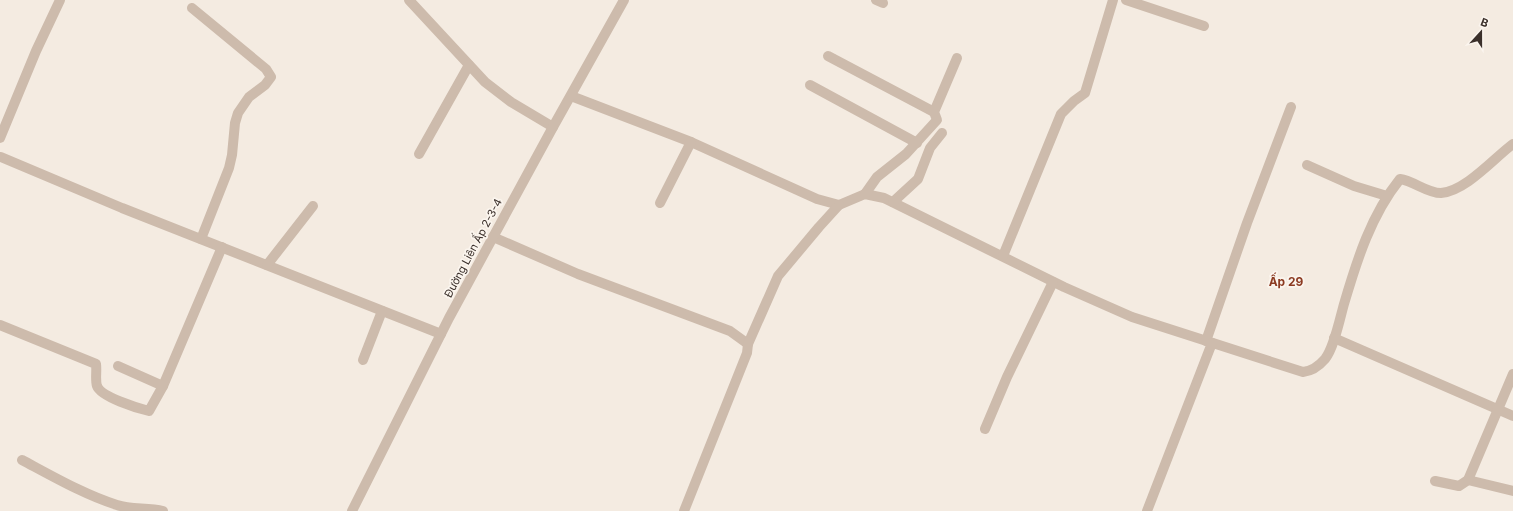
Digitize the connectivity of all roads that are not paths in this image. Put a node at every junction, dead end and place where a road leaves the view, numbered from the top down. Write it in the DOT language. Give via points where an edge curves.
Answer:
graph roads {
  1 [pos="60,0"];
  2 [pos="409,0"];
  3 [pos="624,0"];
  4 [pos="1113,0"];
  5 [pos="1126,0"];
  6 [pos="192,8"];
  7 [pos="1204,26"];
  8 [pos="828,56"];
  9 [pos="957,58"];
  10 [pos="469,65"];
  11 [pos="810,85"];
  12 [pos="570,96"];
  13 [pos="1291,107"];
  14 [pos="934,112"];
  15 [pos="553,127"];
  16 [pos="942,133"];
  17 [pos="0,138"];
  18 [pos="691,142"];
  19 [pos="917,143"];
  20 [pos="1512,146"];
  21 [pos="419,154"];
  22 [pos="0,156"];
  23 [pos="1307,165"];
  24 [pos="865,194"];
  25 [pos="1387,196"];
  26 [pos="893,202"];
  27 [pos="660,203"];
  28 [pos="839,205"];
  29 [pos="312,206"];
  30 [pos="493,236"];
  31 [pos="201,238"];
  32 [pos="222,247"];
  33 [pos="1003,256"];
  34 [pos="268,265"];
  35 [pos="1053,282"];
  36 [pos="382,311"];
  37 [pos="0,326"];
  38 [pos="441,334"];
  39 [pos="1334,338"];
  40 [pos="1209,342"];
  41 [pos="748,344"];
  42 [pos="363,360"];
  43 [pos="118,366"];
  44 [pos="1513,374"];
  45 [pos="163,386"];
  46 [pos="1497,409"];
  47 [pos="1513,416"];
  48 [pos="985,429"];
  49 [pos="22,460"];
  50 [pos="1468,480"];
  51 [pos="1435,481"];
  52 [pos="1513,491"];
  53 [pos="163,511"];
  54 [pos="352,511"];
  55 [pos="684,511"];
  56 [pos="1146,511"];
  1 -- 17 [label="street"];
  2 -- 10 [label="street"];
  3 -- 12 [label="street, Đường Liên Ấp 2-3-4"];
  4 -- 33 [label="street" via="1085,93 1061,114"];
  5 -- 7 [label="street"];
  6 -- 31 [label="street" via="266,69 271,77 249,97 238,113 232,155"];
  8 -- 14 [label="street"];
  9 -- 14 [label="street"];
  10 -- 15 [label="street" via="485,82 511,102"];
  10 -- 21 [label="street"];
  11 -- 19 [label="street"];
  12 -- 15 [label="street, Đường Liên Ấp 2-3-4"];
  12 -- 18 [label="street"];
  13 -- 40 [label="street" via="1247,223"];
  14 -- 19 [label="street" via="937,120"];
  15 -- 30 [label="street, Đường Liên Ấp 2-3-4"];
  16 -- 26 [label="street" via="930,148 918,179"];
  18 -- 27 [label="street"];
  18 -- 28 [label="street" via="817,199"];
  19 -- 24 [label="street" via="877,177"];
  20 -- 25 [label="street" via="1491,165 1458,187 1442,193 1400,179"];
  22 -- 31 [label="street"];
  23 -- 25 [label="street" via="1354,186"];
  24 -- 26 [label="street"];
  24 -- 28 [label="street"];
  25 -- 39 [label="street" via="1358,258"];
  26 -- 33 [label="street"];
  28 -- 41 [label="street" via="778,276"];
  29 -- 34 [label="street"];
  30 -- 38 [label="street, Đường Liên Ấp 2-3-4"];
  30 -- 41 [label="street" via="578,274 730,331"];
  31 -- 32 [label="street"];
  32 -- 34 [label="street"];
  32 -- 45 [label="street"];
  33 -- 35 [label="street"];
  34 -- 36 [label="street"];
  35 -- 40 [label="street" via="1132,317"];
  35 -- 48 [label="street"];
  36 -- 38 [label="street"];
  36 -- 42 [label="street"];
  37 -- 45 [label="street" via="96,364 96,384 100,391 139,409 150,411"];
  38 -- 54 [label="street, Đường Liên Ấp 2-3-4"];
  39 -- 40 [label="street" via="1326,358 1312,370 1303,372"];
  39 -- 46 [label="street"];
  40 -- 56 [label="street"];
  41 -- 55 [label="street" via="747,353"];
  43 -- 45 [label="street"];
  44 -- 46 [label="street"];
  46 -- 47 [label="street"];
  46 -- 50 [label="street"];
  49 -- 53 [label="street" via="118,506"];
  50 -- 51 [label="street" via="1459,486"];
  50 -- 52 [label="street"];
}
